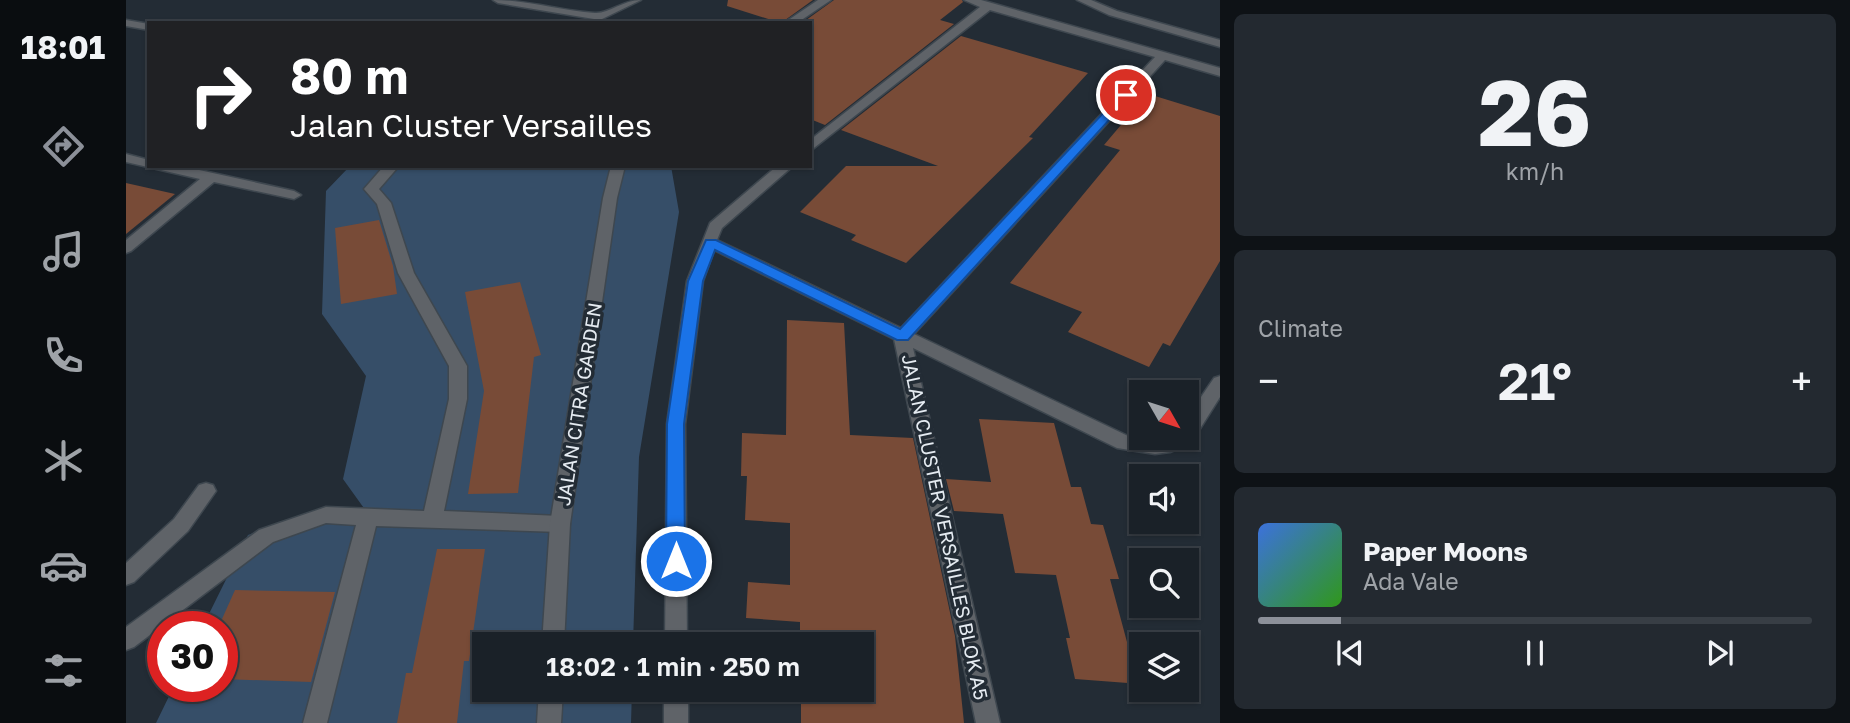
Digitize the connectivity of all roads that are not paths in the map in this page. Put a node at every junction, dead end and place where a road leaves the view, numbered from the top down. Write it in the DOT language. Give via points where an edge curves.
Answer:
graph roads {
  1 [pos="498,0"];
  2 [pos="636,0"];
  3 [pos="826,0"];
  4 [pos="969,0"];
  5 [pos="1082,0"];
  6 [pos="988,6"];
  7 [pos="792,21"];
  8 [pos="126,23"];
  9 [pos="147,27"];
  10 [pos="1220,44"];
  11 [pos="1163,55"];
  12 [pos="1220,72"];
  13 [pos="812,145"];
  14 [pos="126,158"];
  15 [pos="147,163"];
  16 [pos="168,168"];
  17 [pos="390,168"];
  18 [pos="618,168"];
  19 [pos="784,168"];
  20 [pos="210,178"];
  21 [pos="294,195"];
  22 [pos="711,243"];
  23 [pos="126,248"];
  24 [pos="902,337"];
  25 [pos="1220,382"];
  26 [pos="1199,414"];
  27 [pos="1129,444"];
  28 [pos="206,491"];
  29 [pos="369,517"];
  30 [pos="432,520"];
  31 [pos="560,524"];
  32 [pos="126,576"];
  33 [pos="554,632"];
  34 [pos="676,632"];
  35 [pos="126,640"];
  36 [pos="550,702"];
  37 [pos="676,702"];
  38 [pos="315,723"];
  39 [pos="549,723"];
  40 [pos="676,723"];
  41 [pos="988,723"];
  1 -- 2 [label="street" via="600,17"];
  3 -- 7 [label="street"];
  4 -- 6 [label="street"];
  5 -- 10 [label="street"];
  6 -- 11 [label="street"];
  6 -- 13 [label="street"];
  8 -- 9 [label="street"];
  11 -- 12 [label="street"];
  11 -- 24 [label="street, JALAN CLUSTER VERSAILLES BLOK A5"];
  14 -- 15 [label="street"];
  16 -- 20 [label="street"];
  17 -- 30 [label="street" via="371,189 384,203 406,273 458,366 458,399"];
  18 -- 31 [label="street, JALAN CITRA GARDEN"];
  19 -- 22 [label="street" via="723,217"];
  20 -- 21 [label="street"];
  20 -- 23 [label="street"];
  22 -- 24 [label="street"];
  22 -- 34 [label="street" via="695,281 676,424"];
  24 -- 27 [label="street"];
  24 -- 41 [label="street, JALAN CLUSTER VERSAILLES BLOK A5"];
  25 -- 26 [label="street"];
  28 -- 32 [label="street" via="181,525"];
  29 -- 30 [label="street"];
  29 -- 35 [label="street" via="326,515 266,536"];
  29 -- 38 [label="street"];
  30 -- 31 [label="street"];
  31 -- 33 [label="street, JALAN CITRA GARDEN"];
  36 -- 39 [label="street"];
  37 -- 40 [label="street"];
}
